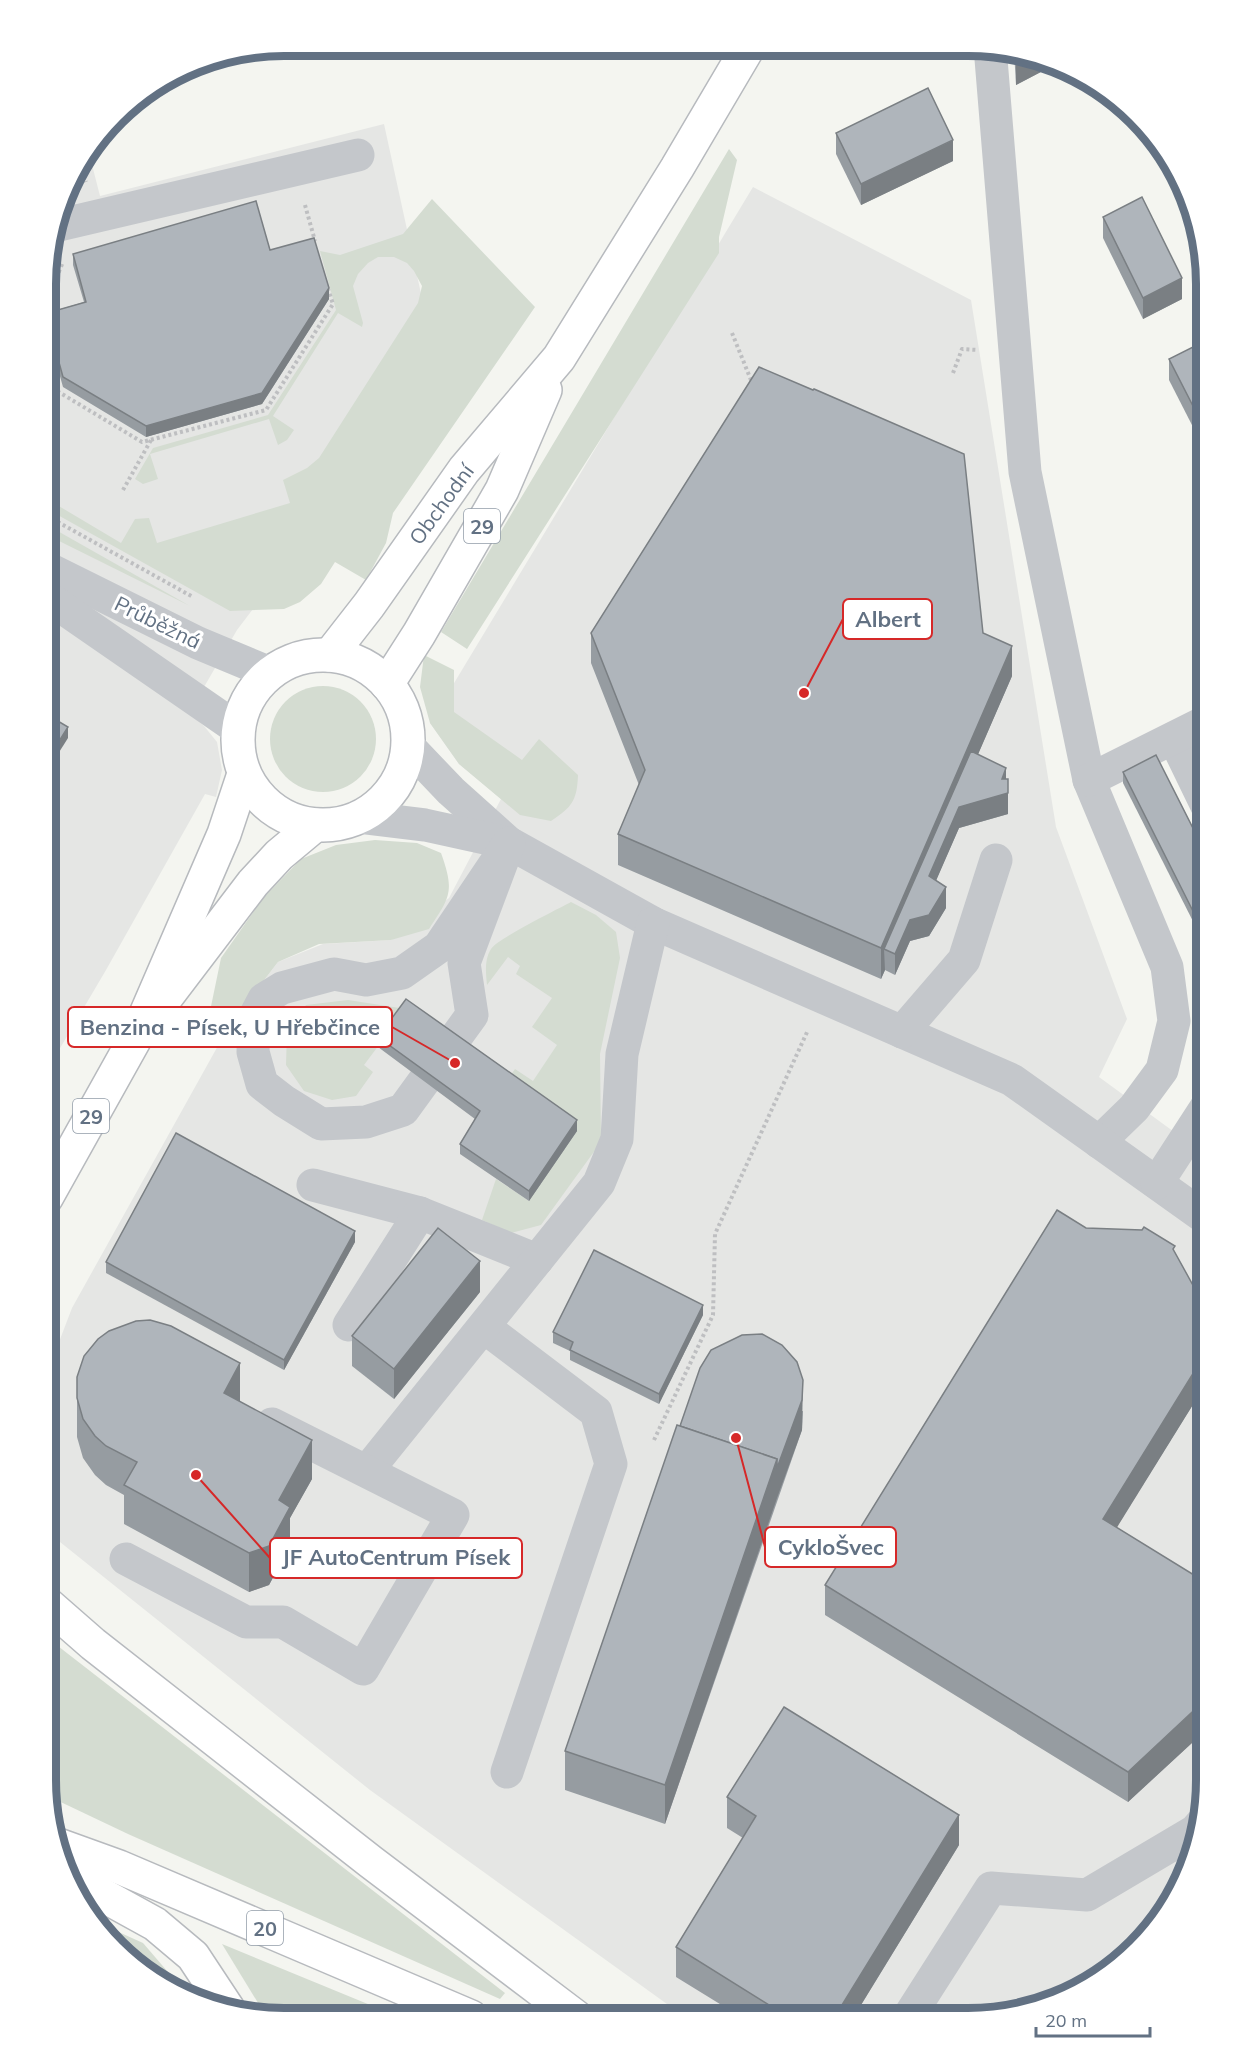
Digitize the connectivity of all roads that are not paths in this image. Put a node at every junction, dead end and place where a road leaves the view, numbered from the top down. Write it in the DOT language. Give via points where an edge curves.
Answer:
graph roads {
  1 [pos="743,56"];
  2 [pos="991,57"];
  3 [pos="358,155"];
  4 [pos="63,224"];
  5 [pos="559,358"];
  6 [pos="56,572"];
  7 [pos="56,604"];
  8 [pos="330,655"];
  9 [pos="270,673"];
  10 [pos="387,684"];
  11 [pos="1196,727"];
  12 [pos="238,729"];
  13 [pos="1174,738"];
  14 [pos="408,747"];
  15 [pos="244,774"];
  16 [pos="1089,780"];
  17 [pos="1196,783"];
  18 [pos="359,817"];
  19 [pos="315,825"];
  20 [pos="509,843"];
  21 [pos="996,860"];
  22 [pos="653,923"];
  23 [pos="902,1032"];
  24 [pos="137,1035"];
  25 [pos="1196,1123"];
  26 [pos="1099,1142"];
  27 [pos="56,1180"];
  28 [pos="1157,1183"];
  29 [pos="314,1185"];
  30 [pos="1196,1211"];
  31 [pos="420,1213"];
  32 [pos="537,1260"];
  33 [pos="349,1326"];
  34 [pos="484,1327"];
  35 [pos="251,1414"];
  36 [pos="367,1471"];
  37 [pos="126,1559"];
  38 [pos="56,1612"];
  39 [pos="507,1772"];
  40 [pos="1190,1834"];
  41 [pos="66,1848"];
  42 [pos="81,1883"];
  43 [pos="221,1999"];
  44 [pos="448,2007"];
  45 [pos="563,2007"];
  46 [pos="916,2007"];
  1 -- 5 [label="main road, Obchodní / 29"];
  2 -- 16 [label="street" via="1025,472"];
  3 -- 4 [label="street"];
  5 -- 8 [label="main road, Obchodní" via="464,470"];
  5 -- 10 [label="main road, Obchodní / 29" via="502,490"];
  6 -- 9 [label="street, Průběžná" via="198,643"];
  7 -- 12 [label="street, Průběžná"];
  8 -- 9 [label="main road" via="288,662"];
  8 -- 10 [label="main road" via="370,669"];
  9 -- 12 [label="main road" via="255,688"];
  10 -- 14 [label="main road" via="400,702 407,723"];
  11 -- 13 [label="street"];
  12 -- 15 [label="main road" via="238,752"];
  13 -- 16 [label="street"];
  13 -- 17 [label="street"];
  14 -- 18 [label="main road" via="404,769 393,788 378,805"];
  14 -- 20 [label="street"];
  15 -- 19 [label="main road" via="273,809"];
  15 -- 24 [label="main road, 29" via="224,834"];
  16 -- 26 [label="street" via="1167,967 1174,1021 1162,1070 1134,1108"];
  18 -- 19 [label="main road" via="338,824"];
  18 -- 20 [label="street" via="425,825"];
  19 -- 24 [label="main road, 29" via="253,883"];
  20 -- 20 [label="street" via="439,947 402,973 366,980 334,974 282,988 264,999 254,1017 253,1052 262,1084 321,1124 366,1122 403,1110 472,1016 464,963"];
  20 -- 22 [label="street"];
  21 -- 23 [label="street" via="964,960"];
  22 -- 23 [label="street"];
  22 -- 32 [label="street" via="622,1054 617,1139 599,1182"];
  23 -- 26 [label="street" via="1012,1080"];
  24 -- 27 [label="main road, 29"];
  25 -- 28 [label="street"];
  26 -- 28 [label="street"];
  28 -- 30 [label="street"];
  29 -- 31 [label="street"];
  31 -- 32 [label="street"];
  31 -- 33 [label="street"];
  32 -- 34 [label="street"];
  34 -- 36 [label="street"];
  34 -- 39 [label="street" via="596,1412 611,1464"];
  35 -- 36 [label="street"];
  36 -- 37 [label="street" via="453,1515 363,1669 283,1622 246,1622"];
  38 -- 45 [label="main road" via="371,1862"];
  40 -- 46 [label="street" via="1087,1895 991,1888"];
  41 -- 44 [label="main road, 20"];
  42 -- 43 [label="main road" via="163,1930 193,1956"];
}
